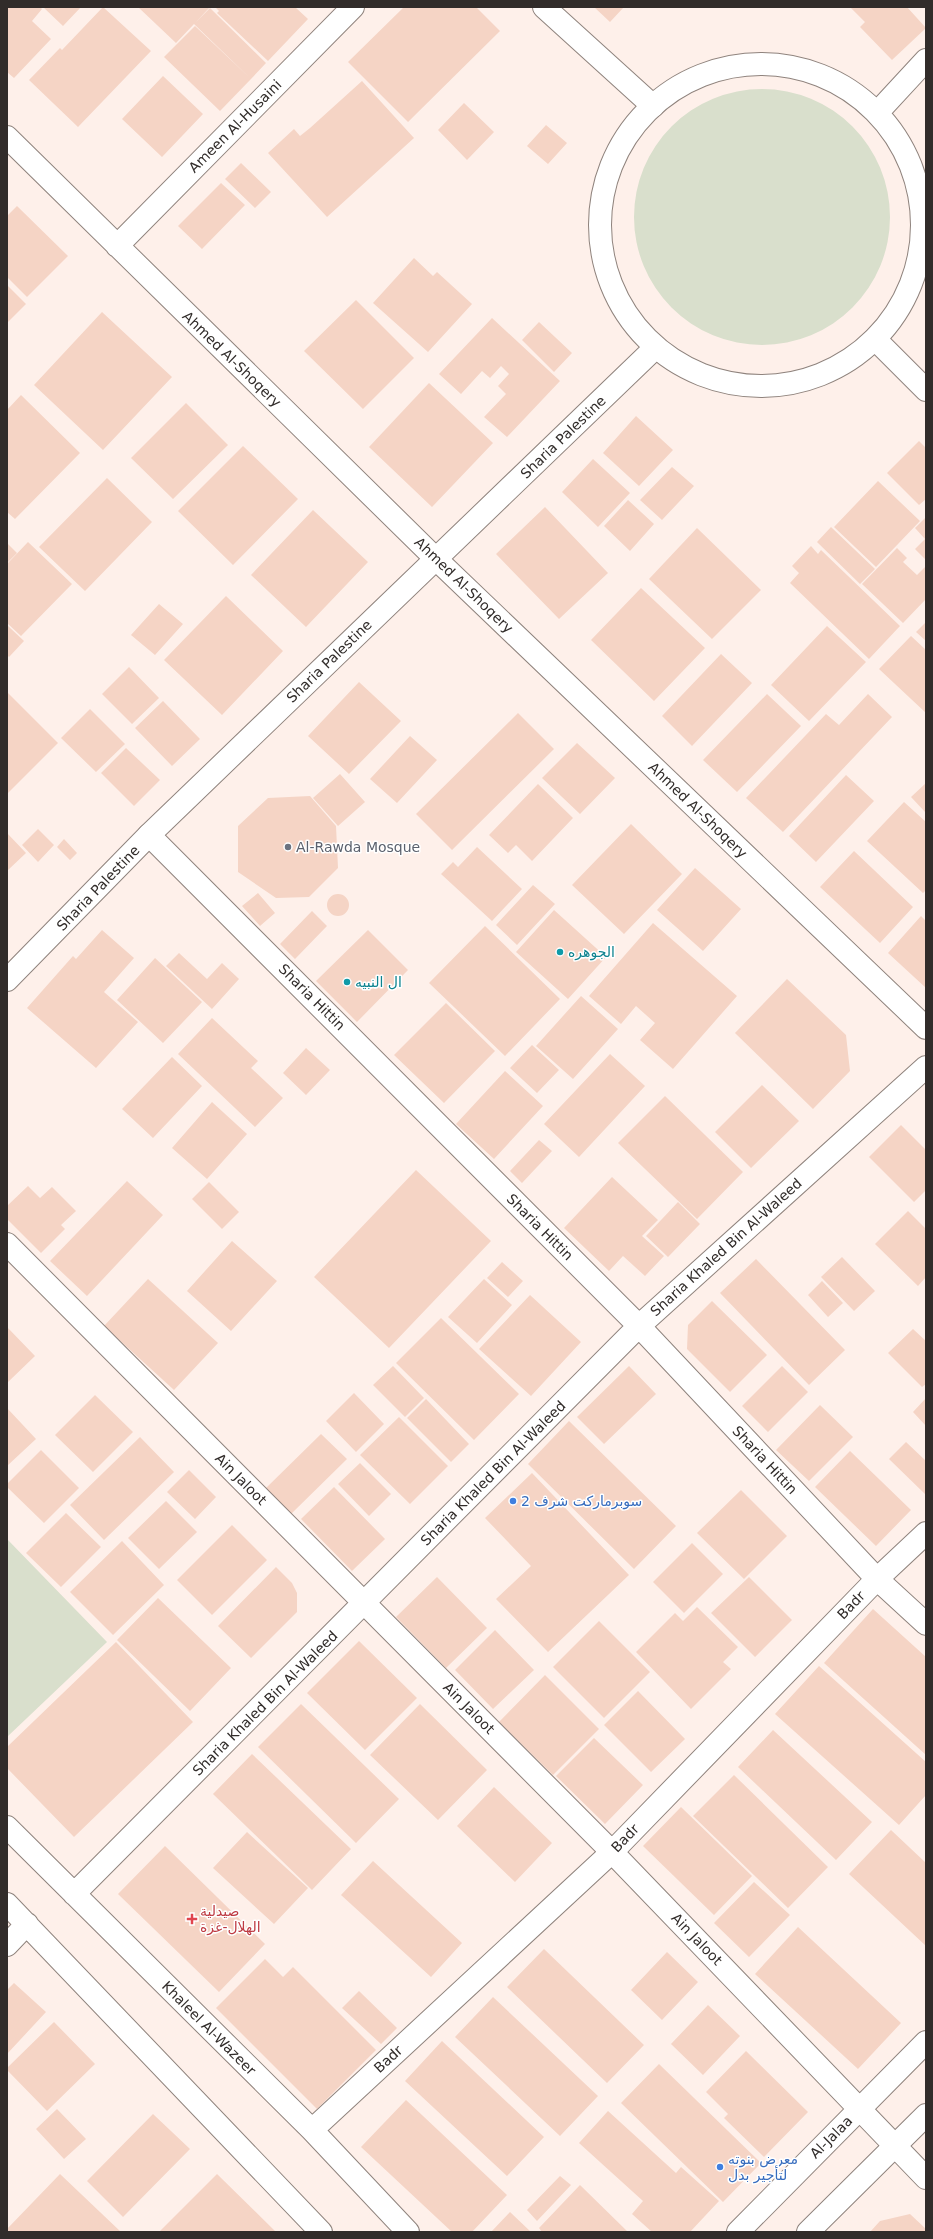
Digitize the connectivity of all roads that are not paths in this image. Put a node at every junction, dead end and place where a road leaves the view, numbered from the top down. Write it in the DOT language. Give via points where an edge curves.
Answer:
graph roads {
  1 [pos="353,7"];
  2 [pos="544,7"];
  3 [pos="926,60"];
  4 [pos="653,106"];
  5 [pos="877,113"];
  6 [pos="7,137"];
  7 [pos="117,246"];
  8 [pos="874,340"];
  9 [pos="656,347"];
  10 [pos="926,390"];
  11 [pos="435,558"];
  12 [pos="149,835"];
  13 [pos="7,980"];
  14 [pos="926,1028"];
  15 [pos="926,1067"];
  16 [pos="7,1244"];
  17 [pos="639,1326"];
  18 [pos="926,1533"];
  19 [pos="877,1579"];
  20 [pos="364,1603"];
  21 [pos="926,1624"];
  22 [pos="7,1827"];
  23 [pos="612,1852"];
  24 [pos="74,1894"];
  25 [pos="7,1904"];
  26 [pos="27,1924"];
  27 [pos="7,1945"];
  28 [pos="926,2042"];
  29 [pos="860,2108"];
  30 [pos="926,2115"];
  31 [pos="312,2130"];
  32 [pos="895,2146"];
  33 [pos="926,2178"];
  34 [pos="321,2232"];
  35 [pos="408,2232"];
  36 [pos="738,2232"];
  37 [pos="808,2232"];
  1 -- 7 [label="street, Ameen Al-Husaini"];
  2 -- 4 [label="street"];
  3 -- 5 [label="street"];
  4 -- 5 [label="street" via="684,84 702,75 722,69 761,64 800,69 820,75 857,96"];
  4 -- 9 [label="street" via="632,128 608,173 602,198 600,225 602,252 619,301 632,322"];
  5 -- 8 [label="street" via="904,149 914,173 923,225 914,277 897,311"];
  6 -- 7 [label="street, Ahmed Al-Shoqery"];
  7 -- 11 [label="street, Ahmed Al-Shoqery"];
  8 -- 9 [label="street" via="839,366 820,375 800,381 761,386 722,381 702,375"];
  8 -- 10 [label="street"];
  9 -- 11 [label="street, Sharia Palestine"];
  11 -- 12 [label="street, Sharia Palestine"];
  11 -- 14 [label="street, Ahmed Al-Shoqery"];
  12 -- 13 [label="street, Sharia Palestine"];
  12 -- 17 [label="street, Sharia Hittin"];
  15 -- 17 [label="street, Sharia Khaled Bin Al-Waleed"];
  16 -- 20 [label="street, Ain Jaloot"];
  17 -- 19 [label="street, Sharia Hittin"];
  17 -- 20 [label="street, Sharia Khaled Bin Al-Waleed"];
  18 -- 19 [label="street, Badr"];
  19 -- 21 [label="street, Sharia Hittin"];
  19 -- 23 [label="street, Badr"];
  20 -- 23 [label="street, Ain Jaloot"];
  20 -- 24 [label="street, Sharia Khaled Bin Al-Waleed"];
  22 -- 24 [label="street, Khaleel Al-Wazeer"];
  23 -- 29 [label="street, Ain Jaloot"];
  23 -- 31 [label="street, Badr"];
  24 -- 31 [label="street, Khaleel Al-Wazeer"];
  25 -- 26 [label="street"];
  26 -- 27 [label="street"];
  26 -- 34 [label="street"];
  28 -- 29 [label="street, Al-Jalaa"];
  29 -- 32 [label="street, Ain Jaloot"];
  29 -- 36 [label="street, Al-Jalaa"];
  30 -- 32 [label="street"];
  31 -- 35 [label="street, Khaleel Al-Wazeer"];
  32 -- 33 [label="street, Ain Jaloot"];
  32 -- 37 [label="street"];
}
